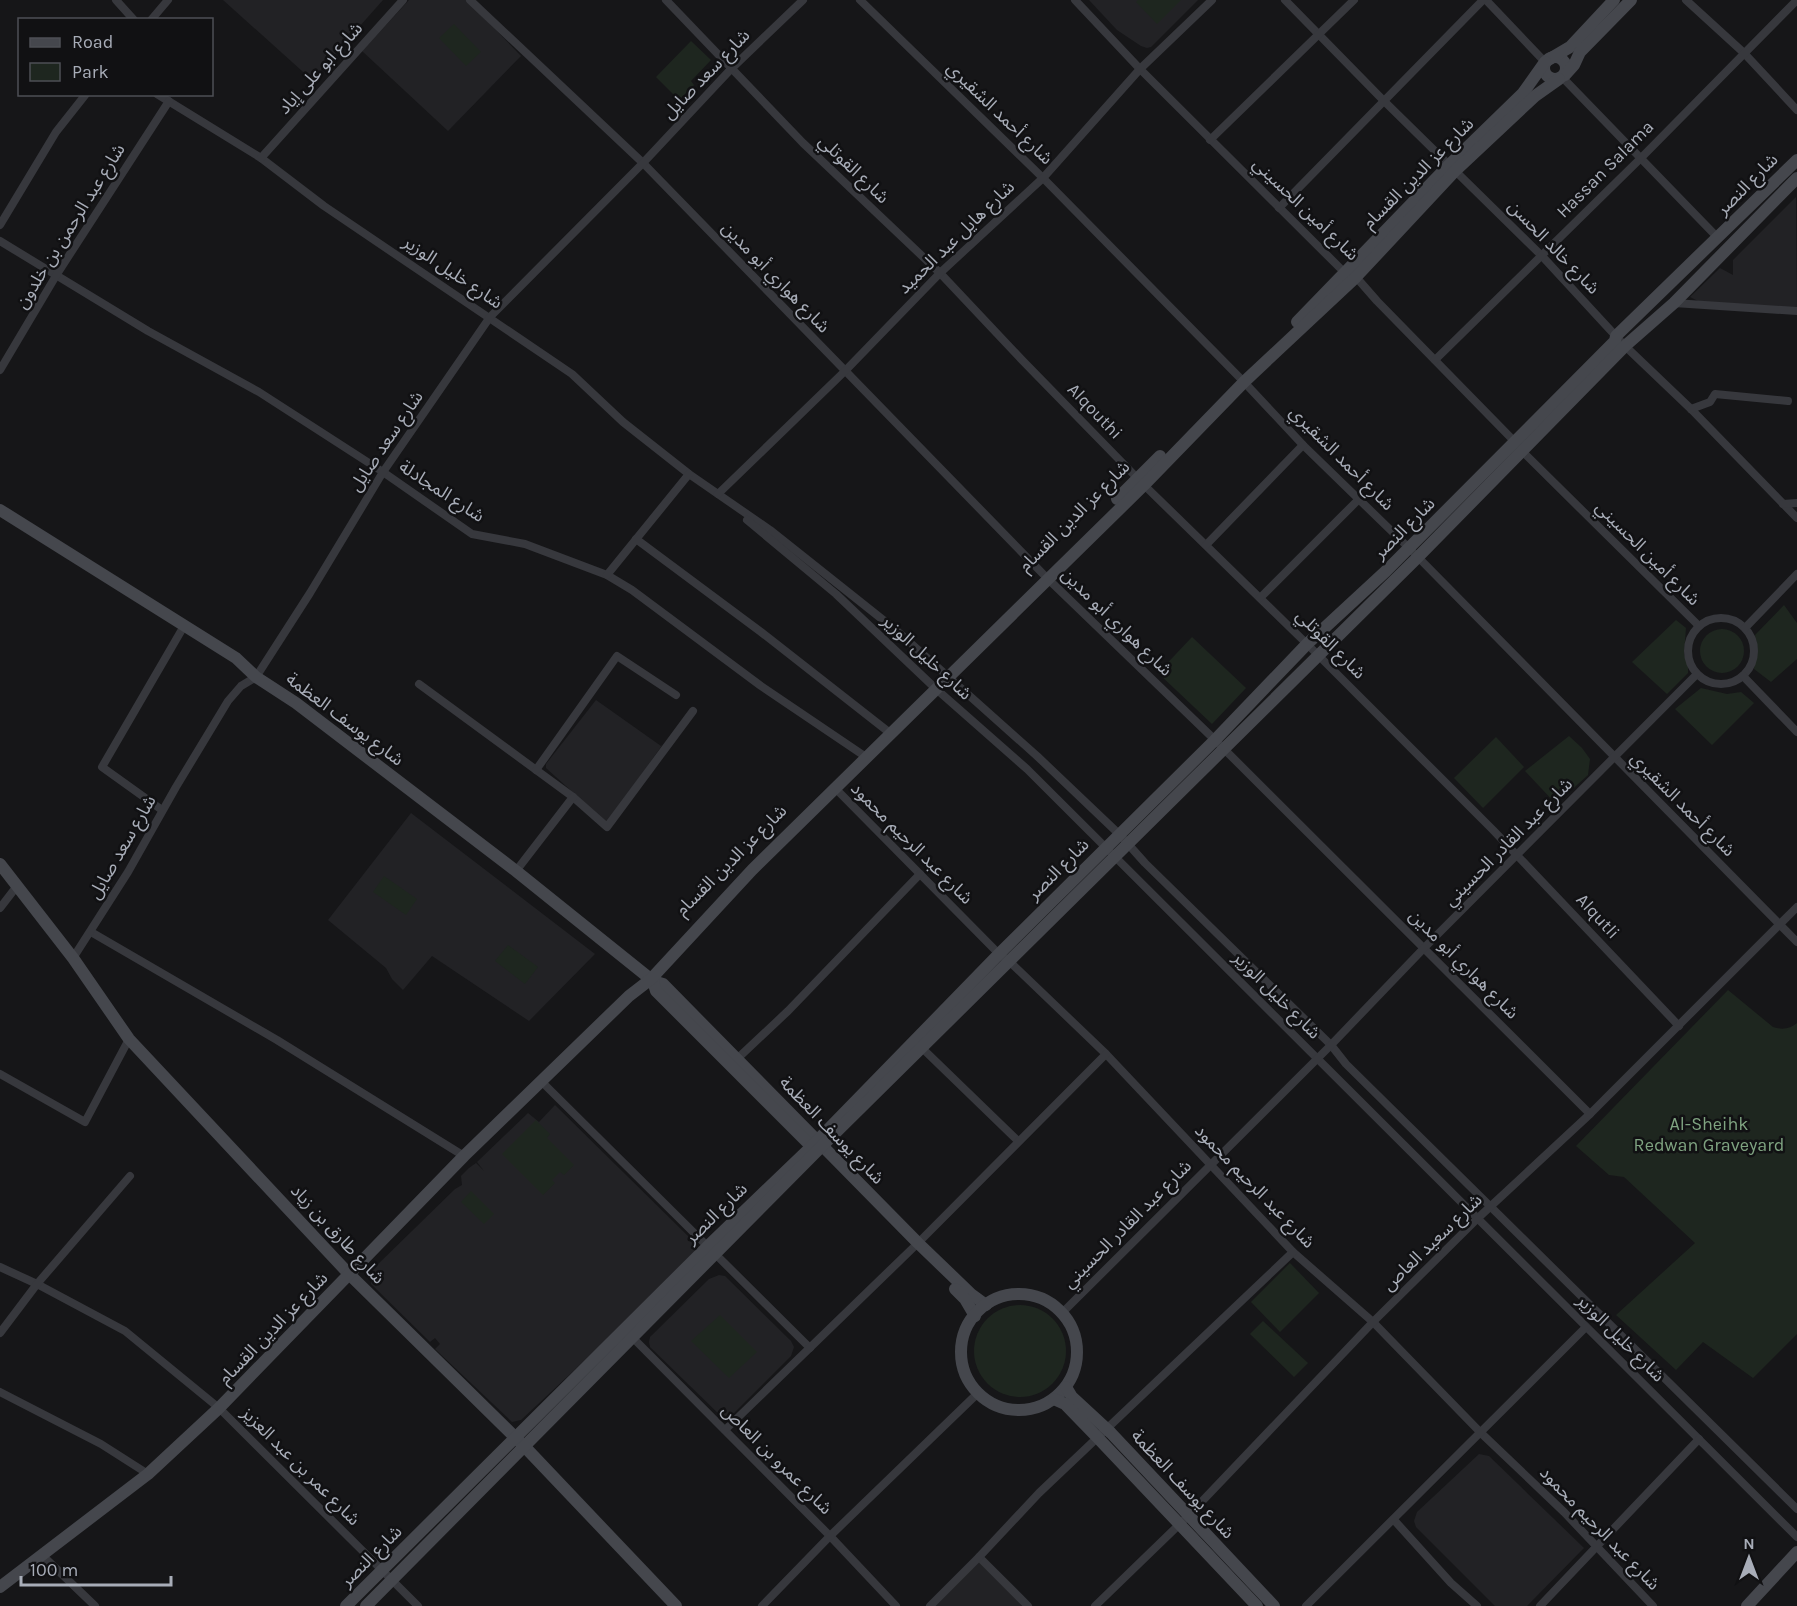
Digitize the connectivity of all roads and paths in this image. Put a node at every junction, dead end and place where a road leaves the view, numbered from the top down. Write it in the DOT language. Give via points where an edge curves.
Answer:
graph roads {
  1 [pos="116,0"];
  2 [pos="168,0"];
  3 [pos="403,0"];
  4 [pos="470,0"];
  5 [pos="666,0"];
  6 [pos="803,0"];
  7 [pos="860,0"];
  8 [pos="1075,0"];
  9 [pos="1212,0"];
  10 [pos="1285,0"];
  11 [pos="1354,0"];
  12 [pos="1485,0"];
  13 [pos="1614,0"];
  14 [pos="1631,0"];
  15 [pos="1686,0"];
  16 [pos="1797,0"];
  17 [pos="132,18"];
  18 [pos="153,18"];
  19 [pos="1318,35"];
  20 [pos="1744,53"];
  21 [pos="1546,61"];
  22 [pos="731,69"];
  23 [pos="1140,69"];
  24 [pos="1562,77"];
  25 [pos="84,96"];
  26 [pos="160,96"];
  27 [pos="1383,100"];
  28 [pos="169,101"];
  29 [pos="1797,110"];
  30 [pos="1210,140"];
  31 [pos="261,158"];
  32 [pos="1641,158"];
  33 [pos="1797,160"];
  34 [pos="643,163"];
  35 [pos="1452,168"];
  36 [pos="1043,178"];
  37 [pos="1794,185"];
  38 [pos="1279,208"];
  39 [pos="0,225"];
  40 [pos="1718,238"];
  41 [pos="0,241"];
  42 [pos="1542,256"];
  43 [pos="940,273"];
  44 [pos="57,274"];
  45 [pos="1350,275"];
  46 [pos="1674,303"];
  47 [pos="1797,311"];
  48 [pos="490,317"];
  49 [pos="1616,336"];
  50 [pos="1625,346"];
  51 [pos="1022,360"];
  52 [pos="1435,360"];
  53 [pos="0,370"];
  54 [pos="845,371"];
  55 [pos="1242,380"];
  56 [pos="1788,401"];
  57 [pos="1692,410"];
  58 [pos="1303,445"];
  59 [pos="1519,447"];
  60 [pos="383,472"];
  61 [pos="689,474"];
  62 [pos="1141,481"];
  63 [pos="718,494"];
  64 [pos="1359,499"];
  65 [pos="1797,503"];
  66 [pos="1783,504"];
  67 [pos="0,510"];
  68 [pos="1797,518"];
  69 [pos="636,539"];
  70 [pos="1206,545"];
  71 [pos="1413,553"];
  72 [pos="1797,574"];
  73 [pos="607,575"];
  74 [pos="1045,576"];
  75 [pos="1260,598"];
  76 [pos="184,626"];
  77 [pos="1699,626"];
  78 [pos="1745,628"];
  79 [pos="1307,644"];
  80 [pos="1319,656"];
  81 [pos="1697,674"];
  82 [pos="947,675"];
  83 [pos="1743,676"];
  84 [pos="256,677"];
  85 [pos="419,684"];
  86 [pos="934,686"];
  87 [pos="676,695"];
  88 [pos="693,711"];
  89 [pos="888,731"];
  90 [pos="1797,732"];
  91 [pos="1219,744"];
  92 [pos="865,755"];
  93 [pos="1614,759"];
  94 [pos="536,770"];
  95 [pos="835,788"];
  96 [pos="573,797"];
  97 [pos="162,810"];
  98 [pos="1493,830"];
  99 [pos="1124,840"];
  100 [pos="1106,848"];
  101 [pos="1115,856"];
  102 [pos="1518,856"];
  103 [pos="0,864"];
  104 [pos="516,871"];
  105 [pos="920,874"];
  106 [pos="17,886"];
  107 [pos="0,908"];
  108 [pos="1797,908"];
  109 [pos="1780,925"];
  110 [pos="91,932"];
  111 [pos="1797,942"];
  112 [pos="1425,948"];
  113 [pos="1004,957"];
  114 [pos="73,958"];
  115 [pos="650,978"];
  116 [pos="1679,1026"];
  117 [pos="129,1039"];
  118 [pos="1331,1045"];
  119 [pos="922,1048"];
  120 [pos="1106,1054"];
  121 [pos="738,1058"];
  122 [pos="1317,1058"];
  123 [pos="0,1074"];
  124 [pos="542,1081"];
  125 [pos="1590,1114"];
  126 [pos="1018,1141"];
  127 [pos="816,1146"];
  128 [pos="464,1156"];
  129 [pos="1210,1164"];
  130 [pos="130,1176"];
  131 [pos="1491,1207"];
  132 [pos="1478,1218"];
  133 [pos="915,1245"];
  134 [pos="712,1250"];
  135 [pos="1293,1252"];
  136 [pos="0,1268"];
  137 [pos="350,1275"];
  138 [pos="37,1284"];
  139 [pos="986,1305"];
  140 [pos="1062,1313"];
  141 [pos="975,1316"];
  142 [pos="1373,1322"];
  143 [pos="1586,1327"];
  144 [pos="0,1333"];
  145 [pos="632,1336"];
  146 [pos="810,1348"];
  147 [pos="1066,1387"];
  148 [pos="0,1392"];
  149 [pos="978,1393"];
  150 [pos="1054,1399"];
  151 [pos="219,1408"];
  152 [pos="726,1431"];
  153 [pos="1102,1433"];
  154 [pos="1481,1433"];
  155 [pos="1699,1439"];
  156 [pos="519,1442"];
  157 [pos="148,1474"];
  158 [pos="1797,1509"];
  159 [pos="1184,1520"];
  160 [pos="1394,1520"];
  161 [pos="830,1536"];
  162 [pos="1797,1536"];
  163 [pos="1596,1548"];
  164 [pos="1797,1552"];
  165 [pos="43,1556"];
  166 [pos="979,1557"];
  167 [pos="383,1571"];
  168 [pos="393,1580"];
  169 [pos="3,1581"];
  170 [pos="95,1606"];
  171 [pos="346,1606"];
  172 [pos="366,1606"];
  173 [pos="418,1606"];
  174 [pos="676,1606"];
  175 [pos="762,1606"];
  176 [pos="896,1606"];
  177 [pos="930,1606"];
  178 [pos="1028,1606"];
  179 [pos="1095,1606"];
  180 [pos="1257,1606"];
  181 [pos="1274,1606"];
  182 [pos="1306,1606"];
  183 [pos="1477,1606"];
  184 [pos="1540,1606"];
  185 [pos="1653,1606"];
  186 [pos="1746,1606"];
  1 -- 17 [label="street"];
  2 -- 18 [label="street"];
  3 -- 31 [label="street, شارع ابو على إياد"];
  4 -- 34 [label="street, شارع هواري أبو مدين"];
  5 -- 22 [label="street, شارع القوتلي"];
  6 -- 22 [label="street, شارع سعد صايل"];
  7 -- 36 [label="street, شارع أحمد الشقيري"];
  8 -- 23 [label="street, شارع أمين الحسيني"];
  9 -- 23 [label="street, شارع هايل عبد الحميد"];
  10 -- 19 [label="street, شارع خالد الحسن"];
  11 -- 19 [label="street"];
  12 -- 21 [label="street"];
  12 -- 27 [label="street"];
  13 -- 21 [label="main road, شارع عز الدين القسام" via="1570,47"];
  14 -- 24 [label="main road, شارع عز الدين القسام" via="1580,52"];
  15 -- 20 [label="street"];
  16 -- 20 [label="street, Hassan Salama"];
  19 -- 27 [label="street, شارع خالد الحسن"];
  19 -- 30 [label="street"];
  20 -- 29 [label="street"];
  20 -- 32 [label="street, Hassan Salama"];
  21 -- 24 [label="main road" via="1546,76 1552,80"];
  21 -- 24 [label="main road" via="1562,59 1566,65"];
  21 -- 35 [label="main road, شارع عز الدين القسام" via="1523,93"];
  22 -- 34 [label="street, شارع سعد صايل"];
  22 -- 43 [label="street, شارع القوتلي"];
  23 -- 30 [label="street, شارع أمين الحسيني"];
  23 -- 36 [label="street, شارع هايل عبد الحميد"];
  24 -- 32 [label="street"];
  24 -- 35 [label="main road, شارع عز الدين القسام"];
  25 -- 39 [label="street" via="56,132"];
  26 -- 28 [label="street, شارع خليل الوزير"];
  27 -- 35 [label="street, شارع خالد الحسن"];
  27 -- 38 [label="street"];
  28 -- 31 [label="street, شارع خليل الوزير"];
  28 -- 44 [label="street, شارع عبد الرحمن بن خلدون"];
  30 -- 38 [label="street, شارع أمين الحسيني"];
  31 -- 48 [label="street, شارع خليل الوزير" via="324,206"];
  32 -- 40 [label="street"];
  32 -- 42 [label="street, Hassan Salama"];
  33 -- 40 [label="main road, شارع النصر"];
  34 -- 48 [label="street, شارع سعد صايل"];
  34 -- 54 [label="street, شارع هواري أبو مدين"];
  35 -- 42 [label="street, شارع خالد الحسن"];
  35 -- 45 [label="main road, شارع عز الدين القسام"];
  36 -- 43 [label="street, شارع هايل عبد الحميد"];
  36 -- 55 [label="street, شارع أحمد الشقيري"];
  37 -- 46 [label="main road, شارع النصر"];
  38 -- 45 [label="street, شارع أمين الحسيني"];
  40 -- 49 [label="main road, شارع النصر"];
  41 -- 44 [label="street, شارع المجادلة"];
  42 -- 49 [label="street, شارع خالد الحسن"];
  42 -- 52 [label="street, Hassan Salama"];
  43 -- 51 [label="street, شارع القوتلي"];
  43 -- 54 [label="street, شارع هايل عبد الحميد"];
  44 -- 53 [label="street, شارع عبد الرحمن بن خلدون"];
  44 -- 60 [label="street, شارع المجادلة" via="148,331 259,392"];
  45 -- 52 [label="street, شارع أمين الحسيني"];
  45 -- 55 [label="main road, شارع عز الدين القسام"];
  46 -- 47 [label="street"];
  46 -- 50 [label="main road, شارع النصر"];
  48 -- 60 [label="street, شارع سعد صايل"];
  48 -- 61 [label="street, شارع خليل الوزير" via="572,374 623,422"];
  49 -- 50 [label="street, شارع خالد الحسن"];
  49 -- 59 [label="main road, شارع النصر"];
  50 -- 57 [label="street, شارع خالد الحسن"];
  50 -- 59 [label="main road, شارع النصر"];
  51 -- 62 [label="street, Alqouthi"];
  52 -- 59 [label="street, شارع أمين الحسيني"];
  54 -- 63 [label="street, شارع هايل عبد الحميد"];
  54 -- 74 [label="street, شارع هواري أبو مدين"];
  55 -- 58 [label="street, شارع أحمد الشقيري"];
  55 -- 62 [label="main road, شارع عز الدين القسام"];
  56 -- 57 [label="street" via="1715,394 1710,402"];
  57 -- 66 [label="street, شارع خالد الحسن"];
  58 -- 64 [label="street, شارع أحمد الشقيري"];
  58 -- 70 [label="street"];
  59 -- 71 [label="main road, شارع النصر"];
  59 -- 77 [label="street, شارع أمين الحسيني"];
  60 -- 73 [label="street, شارع المجادلة" via="472,534 525,544"];
  60 -- 84 [label="street, شارع سعد صايل"];
  61 -- 63 [label="street, شارع خليل الوزير"];
  61 -- 69 [label="street"];
  62 -- 70 [label="street, شارع القوتلي"];
  62 -- 74 [label="main road, شارع عز الدين القسام"];
  63 -- 82 [label="street, شارع خليل الوزير" via="779,537"];
  63 -- 86 [label="street, شارع خليل الوزير" via="836,594"];
  64 -- 71 [label="street, شارع أحمد الشقيري"];
  64 -- 75 [label="street"];
  65 -- 66 [label="street"];
  66 -- 68 [label="street, شارع خالد الحسن"];
  67 -- 76 [label="main road, شارع يوسف العظمة"];
  69 -- 73 [label="street"];
  69 -- 89 [label="street"];
  70 -- 75 [label="street, شارع القوتلي"];
  71 -- 79 [label="main road, شارع النصر"];
  71 -- 80 [label="main road, شارع النصر"];
  71 -- 93 [label="street, شارع أحمد الشقيري"];
  72 -- 78 [label="street"];
  73 -- 92 [label="street, شارع المجادلة"];
  74 -- 82 [label="main road, شارع عز الدين القسام"];
  74 -- 91 [label="street, شارع هواري أبو مدين"];
  75 -- 79 [label="street, شارع القوتلي"];
  76 -- 84 [label="main road, شارع يوسف العظمة" via="236,658"];
  76 -- 97 [label="street" via="102,767"];
  77 -- 78 [label="street" via="1717,618"];
  77 -- 81 [label="street" via="1692,634 1688,655"];
  78 -- 83 [label="street" via="1754,647"];
  79 -- 80 [label="street, شارع القوتلي"];
  79 -- 91 [label="main road, شارع النصر"];
  80 -- 91 [label="main road, شارع النصر"];
  80 -- 98 [label="street, شارع القوتلي"];
  81 -- 83 [label="street" via="1724,684"];
  81 -- 93 [label="street, شارع عبد القادر الحسيني"];
  82 -- 86 [label="main road, شارع عز الدين القسام"];
  82 -- 99 [label="street, شارع خليل الوزير"];
  83 -- 90 [label="street"];
  84 -- 97 [label="street, شارع سعد صايل" via="228,701"];
  84 -- 104 [label="main road, شارع يوسف العظمة" via="296,703"];
  85 -- 94 [label="street"];
  86 -- 89 [label="main road, شارع عز الدين القسام"];
  86 -- 100 [label="street, شارع خليل الوزير" via="1027,769"];
  87 -- 94 [label="street" via="617,656"];
  88 -- 96 [label="street" via="607,827"];
  89 -- 92 [label="main road, شارع عز الدين القسام"];
  91 -- 99 [label="main road, شارع النصر"];
  91 -- 112 [label="street, شارع هواري أبو مدين"];
  92 -- 95 [label="main road, شارع عز الدين القسام"];
  92 -- 115 [label="main road, شارع عز الدين القسام" via="716,899"];
  93 -- 102 [label="street, شارع عبد القادر الحسيني"];
  93 -- 109 [label="street, شارع أحمد الشقيري"];
  94 -- 96 [label="street"];
  95 -- 105 [label="street, شارع عبد الرحيم محمود"];
  95 -- 115 [label="main road, شارع عز الدين القسام"];
  96 -- 104 [label="street"];
  97 -- 110 [label="street, شارع سعد صايل"];
  98 -- 102 [label="street, Alqutli"];
  99 -- 100 [label="main road, شارع النصر"];
  99 -- 101 [label="main road, شارع النصر"];
  99 -- 118 [label="street, شارع خليل الوزير"];
  100 -- 101 [label="street, شارع خليل الوزير"];
  100 -- 113 [label="main road, شارع النصر"];
  101 -- 113 [label="main road, شارع النصر"];
  101 -- 122 [label="street, شارع خليل الوزير"];
  102 -- 112 [label="street, شارع عبد القادر الحسيني"];
  102 -- 116 [label="street, Alqutli"];
  103 -- 106 [label="main road, شارع طارق بن زياد"];
  104 -- 115 [label="main road, شارع يوسف العظمة"];
  105 -- 113 [label="street, شارع عبد الرحيم محمود"];
  105 -- 121 [label="street"];
  106 -- 107 [label="street"];
  106 -- 114 [label="main road, شارع طارق بن زياد"];
  108 -- 109 [label="street, شارع سعيد العاص"];
  109 -- 111 [label="street, شارع أحمد الشقيري"];
  109 -- 116 [label="street, شارع سعيد العاص"];
  110 -- 114 [label="street, شارع سعد صايل"];
  110 -- 128 [label="street" via="278,1040"];
  112 -- 118 [label="street, شارع عبد القادر الحسيني"];
  112 -- 125 [label="street, شارع هواري أبو مدين"];
  113 -- 119 [label="main road, شارع النصر"];
  113 -- 120 [label="street, شارع عبد الرحيم محمود"];
  113 -- 127 [label="main road, شارع النصر"];
  114 -- 117 [label="main road, شارع طارق بن زياد"];
  115 -- 121 [label="main road, شارع يوسف العظمة" via="663,984"];
  115 -- 124 [label="main road, شارع عز الدين القسام"];
  115 -- 127 [label="main road, شارع يوسف العظمة" via="656,991"];
  116 -- 125 [label="street, شارع سعيد العاص"];
  117 -- 123 [label="street" via="85,1122"];
  117 -- 137 [label="main road, شارع طارق بن زياد"];
  118 -- 122 [label="street, شارع عبد القادر الحسيني"];
  118 -- 131 [label="street, شارع خليل الوزير"];
  119 -- 126 [label="street"];
  119 -- 127 [label="main road, شارع النصر"];
  120 -- 126 [label="street"];
  120 -- 129 [label="street, شارع عبد الرحيم محمود"];
  121 -- 127 [label="main road, شارع يوسف العظمة"];
  122 -- 129 [label="street, شارع عبد القادر الحسيني"];
  122 -- 132 [label="street, شارع خليل الوزير"];
  124 -- 128 [label="main road, شارع عز الدين القسام"];
  124 -- 134 [label="street"];
  125 -- 131 [label="street, شارع سعيد العاص"];
  126 -- 133 [label="street"];
  127 -- 133 [label="main road, شارع يوسف العظمة"];
  127 -- 134 [label="main road, شارع النصر"];
  128 -- 137 [label="main road, شارع عز الدين القسام"];
  129 -- 135 [label="street, شارع عبد الرحيم محمود"];
  129 -- 140 [label="street, شارع عبد القادر الحسيني"];
  130 -- 138 [label="street"];
  131 -- 132 [label="street, شارع سعيد العاص"];
  131 -- 158 [label="street, شارع خليل الوزير"];
  132 -- 142 [label="street, شارع سعيد العاص"];
  132 -- 143 [label="street, شارع خليل الوزير"];
  133 -- 139 [label="main road, شارع يوسف العظمة"];
  133 -- 141 [label="main road, شارع يوسف العظمة" via="965,1299"];
  133 -- 146 [label="street"];
  134 -- 145 [label="main road, شارع النصر"];
  134 -- 146 [label="street"];
  134 -- 156 [label="main road, شارع النصر"];
  135 -- 142 [label="street, شارع عبد الرحيم محمود"];
  135 -- 153 [label="street"];
  136 -- 138 [label="street, شارع عمر بن عبد العزيز"];
  137 -- 151 [label="main road, شارع عز الدين القسام"];
  137 -- 156 [label="main road, شارع طارق بن زياد"];
  138 -- 144 [label="street"];
  138 -- 151 [label="street, شارع عمر بن عبد العزيز" via="125,1331"];
  139 -- 140 [label="main road" via="1007,1296 1029,1295"];
  139 -- 141 [label="main road"];
  140 -- 147 [label="main road" via="1077,1349 1074,1373"];
  141 -- 149 [label="main road" via="964,1337 962,1354 968,1379"];
  142 -- 154 [label="street, شارع عبد الرحيم محمود"];
  142 -- 159 [label="street, شارع سعيد العاص"];
  143 -- 154 [label="street"];
  143 -- 155 [label="street, شارع خليل الوزير"];
  145 -- 152 [label="street, شارع عمرو بن العاص"];
  145 -- 156 [label="main road, شارع النصر"];
  146 -- 152 [label="street"];
  147 -- 150 [label="main road"];
  147 -- 153 [label="main road, شارع يوسف العظمة"];
  148 -- 157 [label="street" via="101,1444"];
  149 -- 150 [label="main road" via="995,1405 1015,1410 1035,1408"];
  149 -- 161 [label="street"];
  150 -- 153 [label="main road, شارع يوسف العظمة"];
  151 -- 157 [label="main road, شارع عز الدين القسام"];
  151 -- 167 [label="street, شارع عمر بن عبد العزيز"];
  152 -- 161 [label="street, شارع عمرو بن العاص"];
  153 -- 159 [label="main road, شارع يوسف العظمة"];
  153 -- 166 [label="street"];
  154 -- 160 [label="street"];
  154 -- 163 [label="street, شارع عبد الرحيم محمود"];
  155 -- 162 [label="street, شارع خليل الوزير"];
  155 -- 163 [label="street"];
  156 -- 167 [label="main road, شارع النصر"];
  156 -- 168 [label="main road, شارع النصر"];
  156 -- 174 [label="main road, شارع طارق بن زياد"];
  157 -- 165 [label="main road, شارع عز الدين القسام"];
  159 -- 179 [label="street, شارع سعيد العاص"];
  159 -- 180 [label="main road, شارع يوسف العظمة"];
  159 -- 181 [label="main road, شارع يوسف العظمة"];
  160 -- 182 [label="street"];
  160 -- 183 [label="street"];
  161 -- 175 [label="street"];
  161 -- 176 [label="street, شارع عمرو بن العاص"];
  163 -- 184 [label="street"];
  163 -- 185 [label="street, شارع عبد الرحيم محمود"];
  164 -- 186 [label="main road"];
  165 -- 169 [label="main road, شارع عز الدين القسام"];
  165 -- 170 [label="street"];
  166 -- 177 [label="street"];
  166 -- 178 [label="street"];
  167 -- 168 [label="street, شارع عمر بن عبد العزيز"];
  167 -- 171 [label="main road, شارع النصر"];
  168 -- 172 [label="main road, شارع النصر"];
  168 -- 173 [label="street, شارع عمر بن عبد العزيز"];
}
